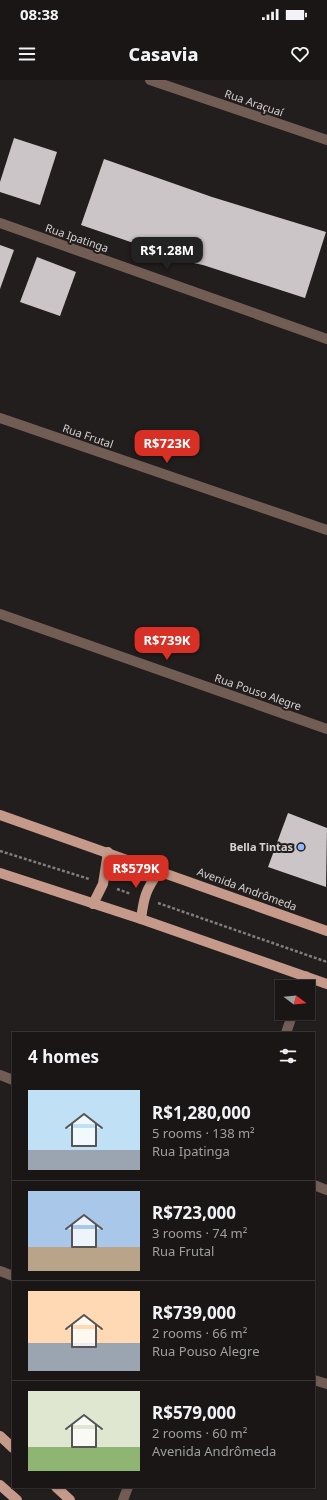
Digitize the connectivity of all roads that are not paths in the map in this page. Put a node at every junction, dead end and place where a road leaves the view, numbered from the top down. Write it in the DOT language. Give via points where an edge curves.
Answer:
graph roads {
  1 [pos="150,80"];
  2 [pos="327,140"];
  3 [pos="0,223"];
  4 [pos="327,338"];
  5 [pos="0,418"];
  6 [pos="327,530"];
  7 [pos="0,614"];
  8 [pos="327,729"];
  9 [pos="0,815"];
  10 [pos="108,852"];
  11 [pos="159,871"];
  12 [pos="0,873"];
  13 [pos="93,904"];
  14 [pos="141,919"];
  15 [pos="326,927"];
  16 [pos="306,976"];
  17 [pos="305,980"];
  18 [pos="327,984"];
  19 [pos="291,1020"];
  20 [pos="286,1032"];
  21 [pos="0,1075"];
  22 [pos="12,1080"];
  23 [pos="315,1185"];
  24 [pos="327,1190"];
  25 [pos="0,1271"];
  26 [pos="12,1276"];
  27 [pos="315,1380"];
  28 [pos="327,1384"];
  29 [pos="0,1436"];
  30 [pos="12,1447"];
  31 [pos="0,1485"];
  32 [pos="57,1488"];
  33 [pos="128,1488"];
  34 [pos="17,1500"];
  35 [pos="70,1500"];
  36 [pos="123,1500"];
  1 -- 2 [label="street, Rua Araçuaí"];
  3 -- 4 [label="street, Rua Ipatinga"];
  5 -- 6 [label="street, Rua Frutal"];
  7 -- 8 [label="street, Rua Pouso Alegre"];
  9 -- 10 [label="main road, Avenida Andrômeda"];
  10 -- 11 [label="main road, Avenida Andrômeda"];
  10 -- 13 [label="main road" via="104,884"];
  11 -- 14 [label="main road" via="148,886"];
  11 -- 15 [label="main road, Avenida Andrômeda"];
  12 -- 13 [label="main road"];
  13 -- 14 [label="main road"];
  14 -- 16 [label="main road"];
  16 -- 17 [label="street"];
  16 -- 18 [label="main road"];
  19 -- 20 [label="street"];
  21 -- 22 [label="street"];
  23 -- 24 [label="street"];
  25 -- 26 [label="street"];
  27 -- 28 [label="street"];
  29 -- 30 [label="main road"];
  31 -- 34 [label="main road"];
  32 -- 35 [label="main road"];
  33 -- 36 [label="street"];
}
